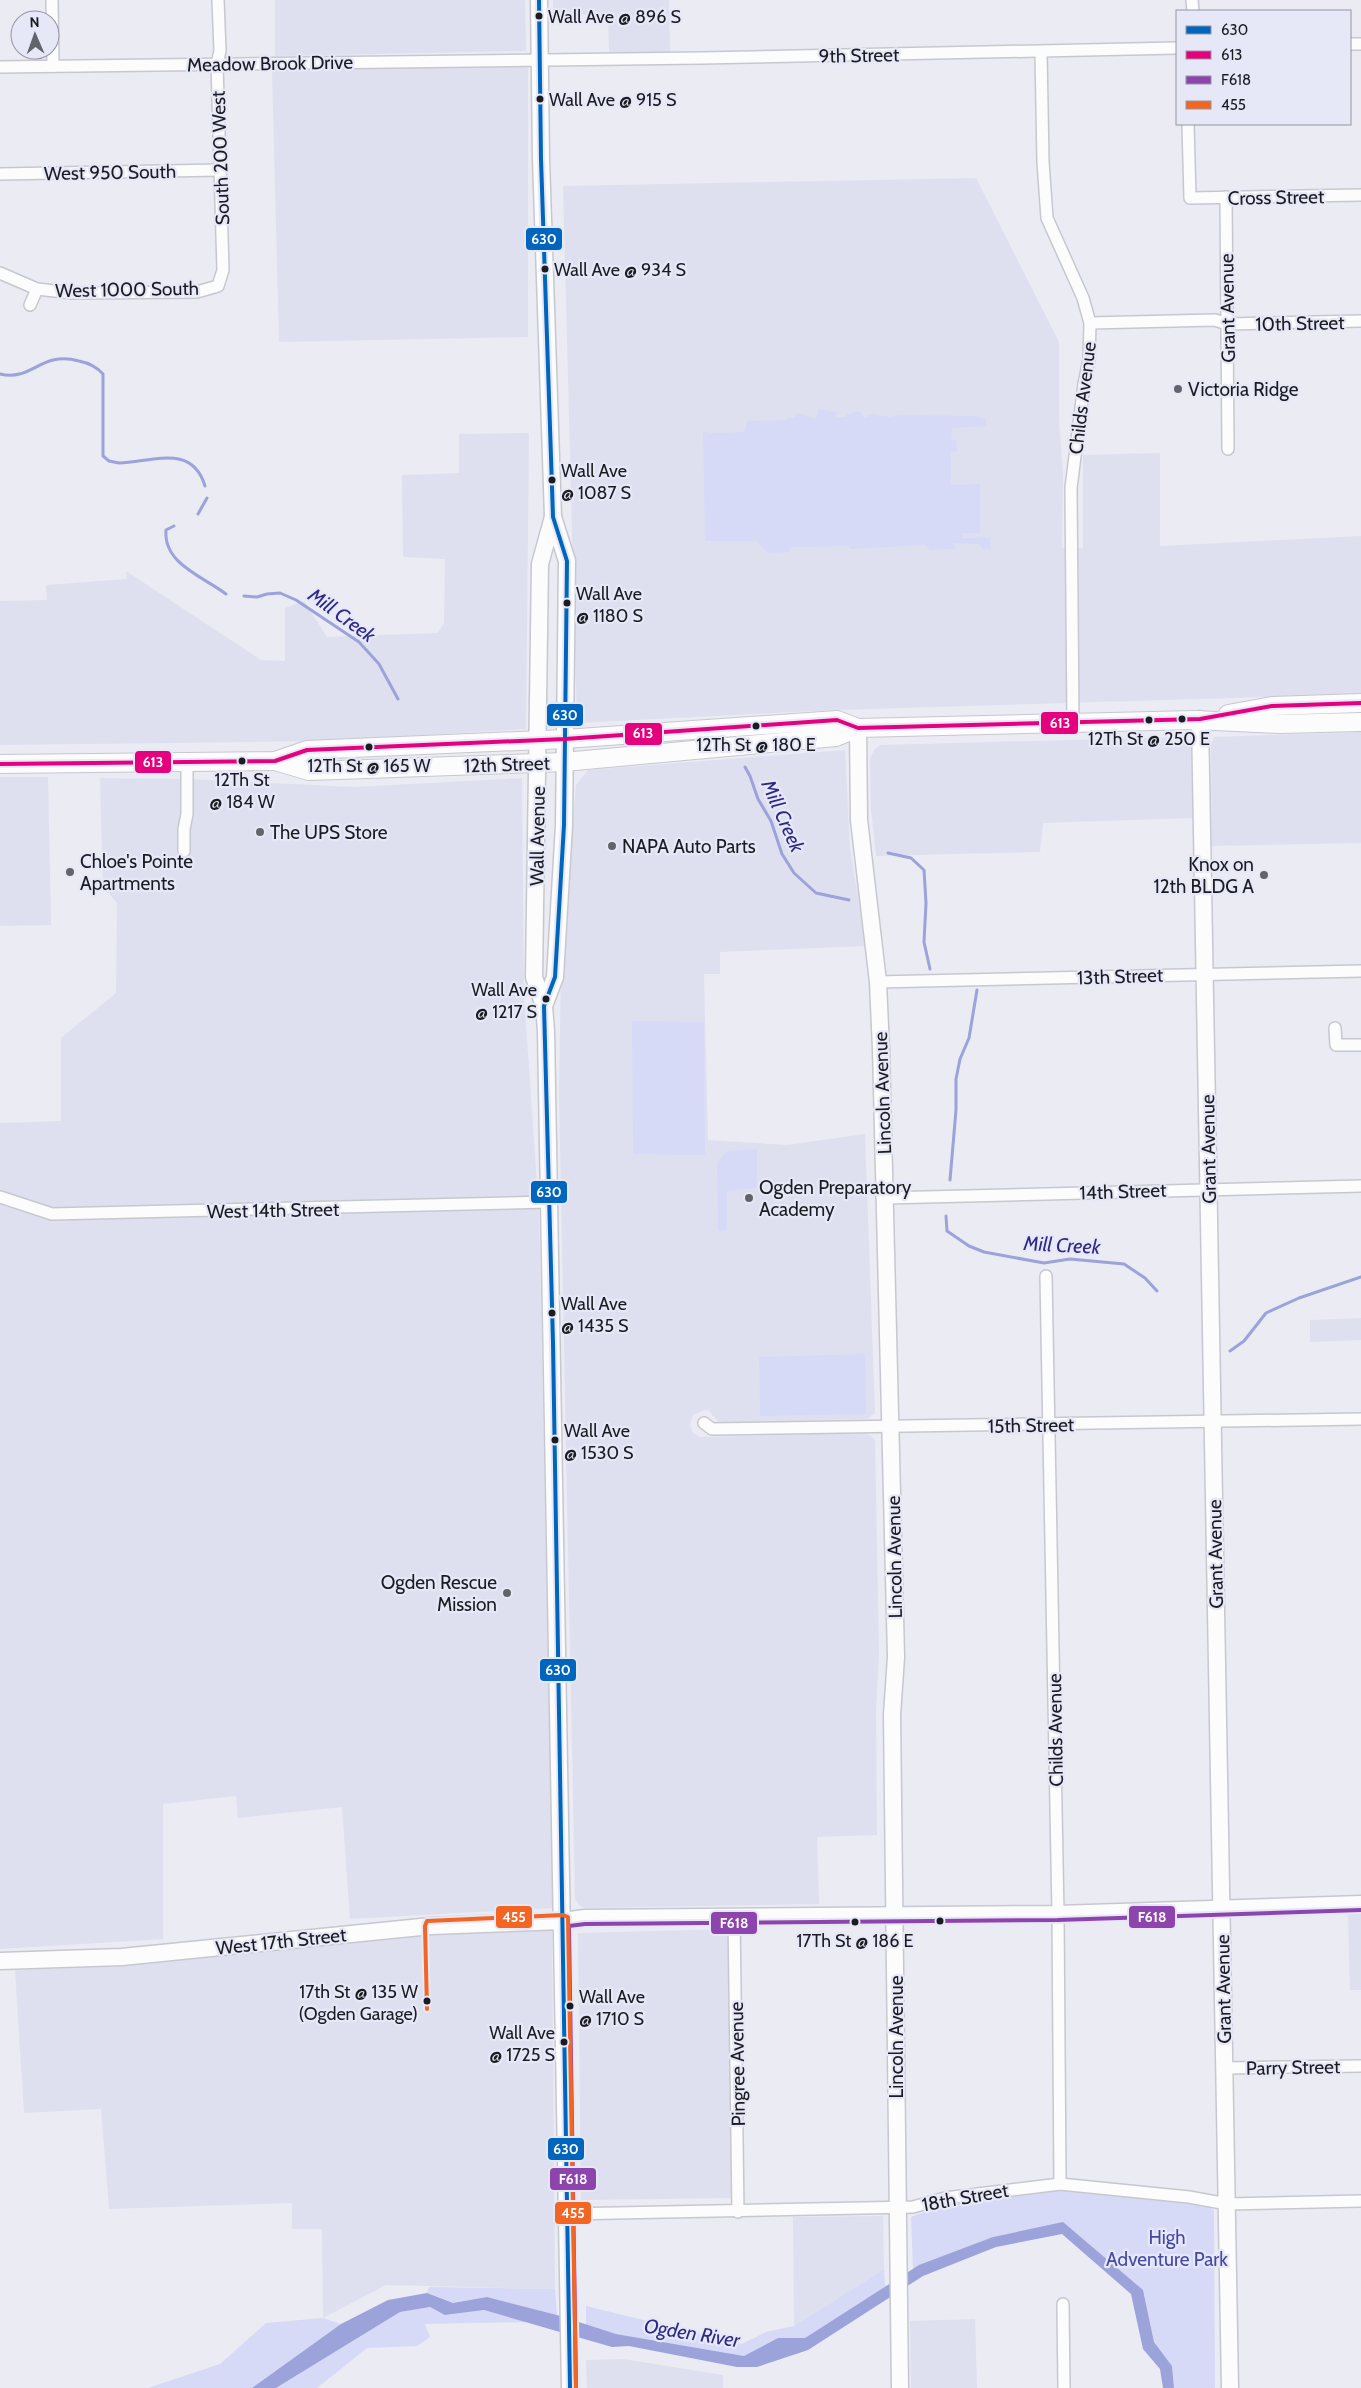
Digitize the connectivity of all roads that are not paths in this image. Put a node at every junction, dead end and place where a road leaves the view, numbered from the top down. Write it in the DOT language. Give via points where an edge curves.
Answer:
graph roads {
  1 [pos="52,0"];
  2 [pos="218,0"];
  3 [pos="539,0"];
  4 [pos="1176,48"];
  5 [pos="1041,52"];
  6 [pos="540,60"];
  7 [pos="217,64"];
  8 [pos="53,66"];
  9 [pos="0,67"];
  10 [pos="1188,125"];
  11 [pos="220,170"];
  12 [pos="0,174"];
  13 [pos="1361,195"];
  14 [pos="1226,197"];
  15 [pos="0,273"];
  16 [pos="218,286"];
  17 [pos="36,289"];
  18 [pos="30,305"];
  19 [pos="1361,322"];
  20 [pos="1090,323"];
  21 [pos="1227,324"];
  22 [pos="1228,449"];
  23 [pos="553,517"];
  24 [pos="1361,703"];
  25 [pos="1200,720"];
  26 [pos="1361,722"];
  27 [pos="1073,723"];
  28 [pos="858,728"];
  29 [pos="565,739"];
  30 [pos="538,740"];
  31 [pos="275,761"];
  32 [pos="187,762"];
  33 [pos="564,762"];
  34 [pos="538,763"];
  35 [pos="0,764"];
  36 [pos="184,851"];
  37 [pos="1361,971"];
  38 [pos="1206,974"];
  39 [pos="878,982"];
  40 [pos="544,1006"];
  41 [pos="1335,1028"];
  42 [pos="1361,1045"];
  43 [pos="1361,1186"];
  44 [pos="1208,1188"];
  45 [pos="0,1198"];
  46 [pos="885,1198"];
  47 [pos="548,1202"];
  48 [pos="1046,1276"];
  49 [pos="1361,1419"];
  50 [pos="1213,1421"];
  51 [pos="704,1423"];
  52 [pos="1048,1425"];
  53 [pos="891,1428"];
  54 [pos="1361,1904"];
  55 [pos="1222,1910"];
  56 [pos="1058,1914"];
  57 [pos="734,1916"];
  58 [pos="895,1916"];
  59 [pos="563,1921"];
  60 [pos="0,1961"];
  61 [pos="1361,2066"];
  62 [pos="1224,2068"];
  63 [pos="1060,2184"];
  64 [pos="1361,2201"];
  65 [pos="1226,2204"];
  66 [pos="897,2207"];
  67 [pos="738,2212"];
  68 [pos="567,2214"];
  69 [pos="1063,2304"];
  70 [pos="570,2388"];
  71 [pos="900,2388"];
  72 [pos="1064,2388"];
  73 [pos="1230,2388"];
  1 -- 8 [label="street"];
  2 -- 7 [label="street, South 200 West" via="220,51"];
  3 -- 6 [label="street, Wall Avenue"];
  4 -- 5 [label="street, 9th Street"];
  5 -- 6 [label="street, 9th Street"];
  5 -- 20 [label="street, Childs Avenue" via="1043,162 1048,218 1083,298"];
  6 -- 7 [label="street, Meadow Brook Drive"];
  6 -- 23 [label="street, Wall Avenue"];
  7 -- 8 [label="street, Meadow Brook Drive"];
  7 -- 11 [label="street, South 200 West"];
  8 -- 9 [label="street, Meadow Brook Drive"];
  10 -- 14 [label="street, Cross Street" via="1190,198"];
  11 -- 12 [label="street, West 950 South"];
  11 -- 16 [label="street, South 200 West" via="223,270"];
  13 -- 14 [label="street, Cross Street"];
  14 -- 21 [label="street, Grant Avenue"];
  15 -- 17 [label="street, West 1000 South"];
  16 -- 17 [label="street, West 1000 South" via="197,292 72,293"];
  17 -- 18 [label="street, West 1000 South"];
  19 -- 21 [label="street, 10th Street"];
  20 -- 21 [label="street, 10th Street" via="1215,320"];
  20 -- 27 [label="street, Childs Avenue" via="1089,359 1071,488"];
  21 -- 22 [label="street, Grant Avenue"];
  23 -- 29 [label="street, Wall Avenue" via="567,562"];
  23 -- 30 [label="street, Wall Avenue" via="540,564"];
  24 -- 25 [label="main road, 12th Street" via="1272,706"];
  25 -- 26 [label="main road, 12th Street" via="1279,724"];
  25 -- 27 [label="main road, 12th Street"];
  25 -- 38 [label="street, Grant Avenue"];
  27 -- 28 [label="main road, 12th Street"];
  28 -- 29 [label="main road, 12th Street" via="837,720"];
  28 -- 33 [label="main road, 12th Street" via="836,737"];
  28 -- 39 [label="street, Lincoln Avenue" via="859,820"];
  29 -- 30 [label="main road, 12th Street"];
  29 -- 33 [label="street, Wall Avenue"];
  30 -- 31 [label="main road, 12th Street" via="307,750"];
  30 -- 34 [label="street, Wall Avenue"];
  31 -- 32 [label="main road, 12th Street"];
  31 -- 34 [label="main road, 12th Street" via="309,771"];
  32 -- 35 [label="main road, 12th Street"];
  32 -- 36 [label="street" via="188,814"];
  33 -- 34 [label="main road, 12th Street"];
  33 -- 40 [label="street, Wall Avenue" via="564,825 555,977"];
  34 -- 40 [label="street, Wall Avenue" via="534,977"];
  37 -- 38 [label="street, 13th Street"];
  38 -- 39 [label="street, 13th Street"];
  38 -- 44 [label="street, Grant Avenue"];
  39 -- 46 [label="street, Lincoln Avenue"];
  40 -- 47 [label="street, Wall Avenue"];
  41 -- 42 [label="street" via="1336,1045"];
  43 -- 44 [label="street, 14th Street"];
  44 -- 46 [label="street, 14th Street"];
  44 -- 50 [label="street, Grant Avenue"];
  45 -- 47 [label="street, West 14th Street" via="52,1214"];
  46 -- 53 [label="street, Lincoln Avenue"];
  47 -- 59 [label="street, Wall Avenue"];
  48 -- 52 [label="street, Childs Avenue"];
  49 -- 50 [label="street, 15th Street"];
  50 -- 52 [label="street, 15th Street"];
  50 -- 55 [label="street, Grant Avenue"];
  51 -- 53 [label="street, 15th Street" via="712,1430"];
  52 -- 53 [label="street, 15th Street"];
  52 -- 56 [label="street, Childs Avenue"];
  53 -- 58 [label="street, Lincoln Avenue" via="896,1657 892,1715"];
  54 -- 55 [label="street, West 17th Street"];
  55 -- 56 [label="street, West 17th Street"];
  55 -- 62 [label="street, Grant Avenue"];
  56 -- 58 [label="street, West 17th Street"];
  56 -- 63 [label="street, Childs Avenue"];
  57 -- 58 [label="street, West 17th Street"];
  57 -- 59 [label="street, West 17th Street"];
  57 -- 67 [label="street, Pingree Avenue"];
  58 -- 66 [label="street, Lincoln Avenue"];
  59 -- 60 [label="street, West 17th Street" via="431,1926 122,1957"];
  59 -- 68 [label="street, Wall Avenue"];
  61 -- 62 [label="street, Parry Street"];
  62 -- 65 [label="street, Grant Avenue"];
  63 -- 65 [label="street, 18th Street"];
  63 -- 66 [label="street, 18th Street"];
  64 -- 65 [label="street, 18th Street"];
  65 -- 73 [label="street, Grant Avenue"];
  66 -- 67 [label="street, 18th Street"];
  66 -- 71 [label="street, Lincoln Avenue"];
  67 -- 68 [label="street, 18th Street"];
  68 -- 70 [label="street, Wall Avenue"];
  69 -- 72 [label="street"];
}
